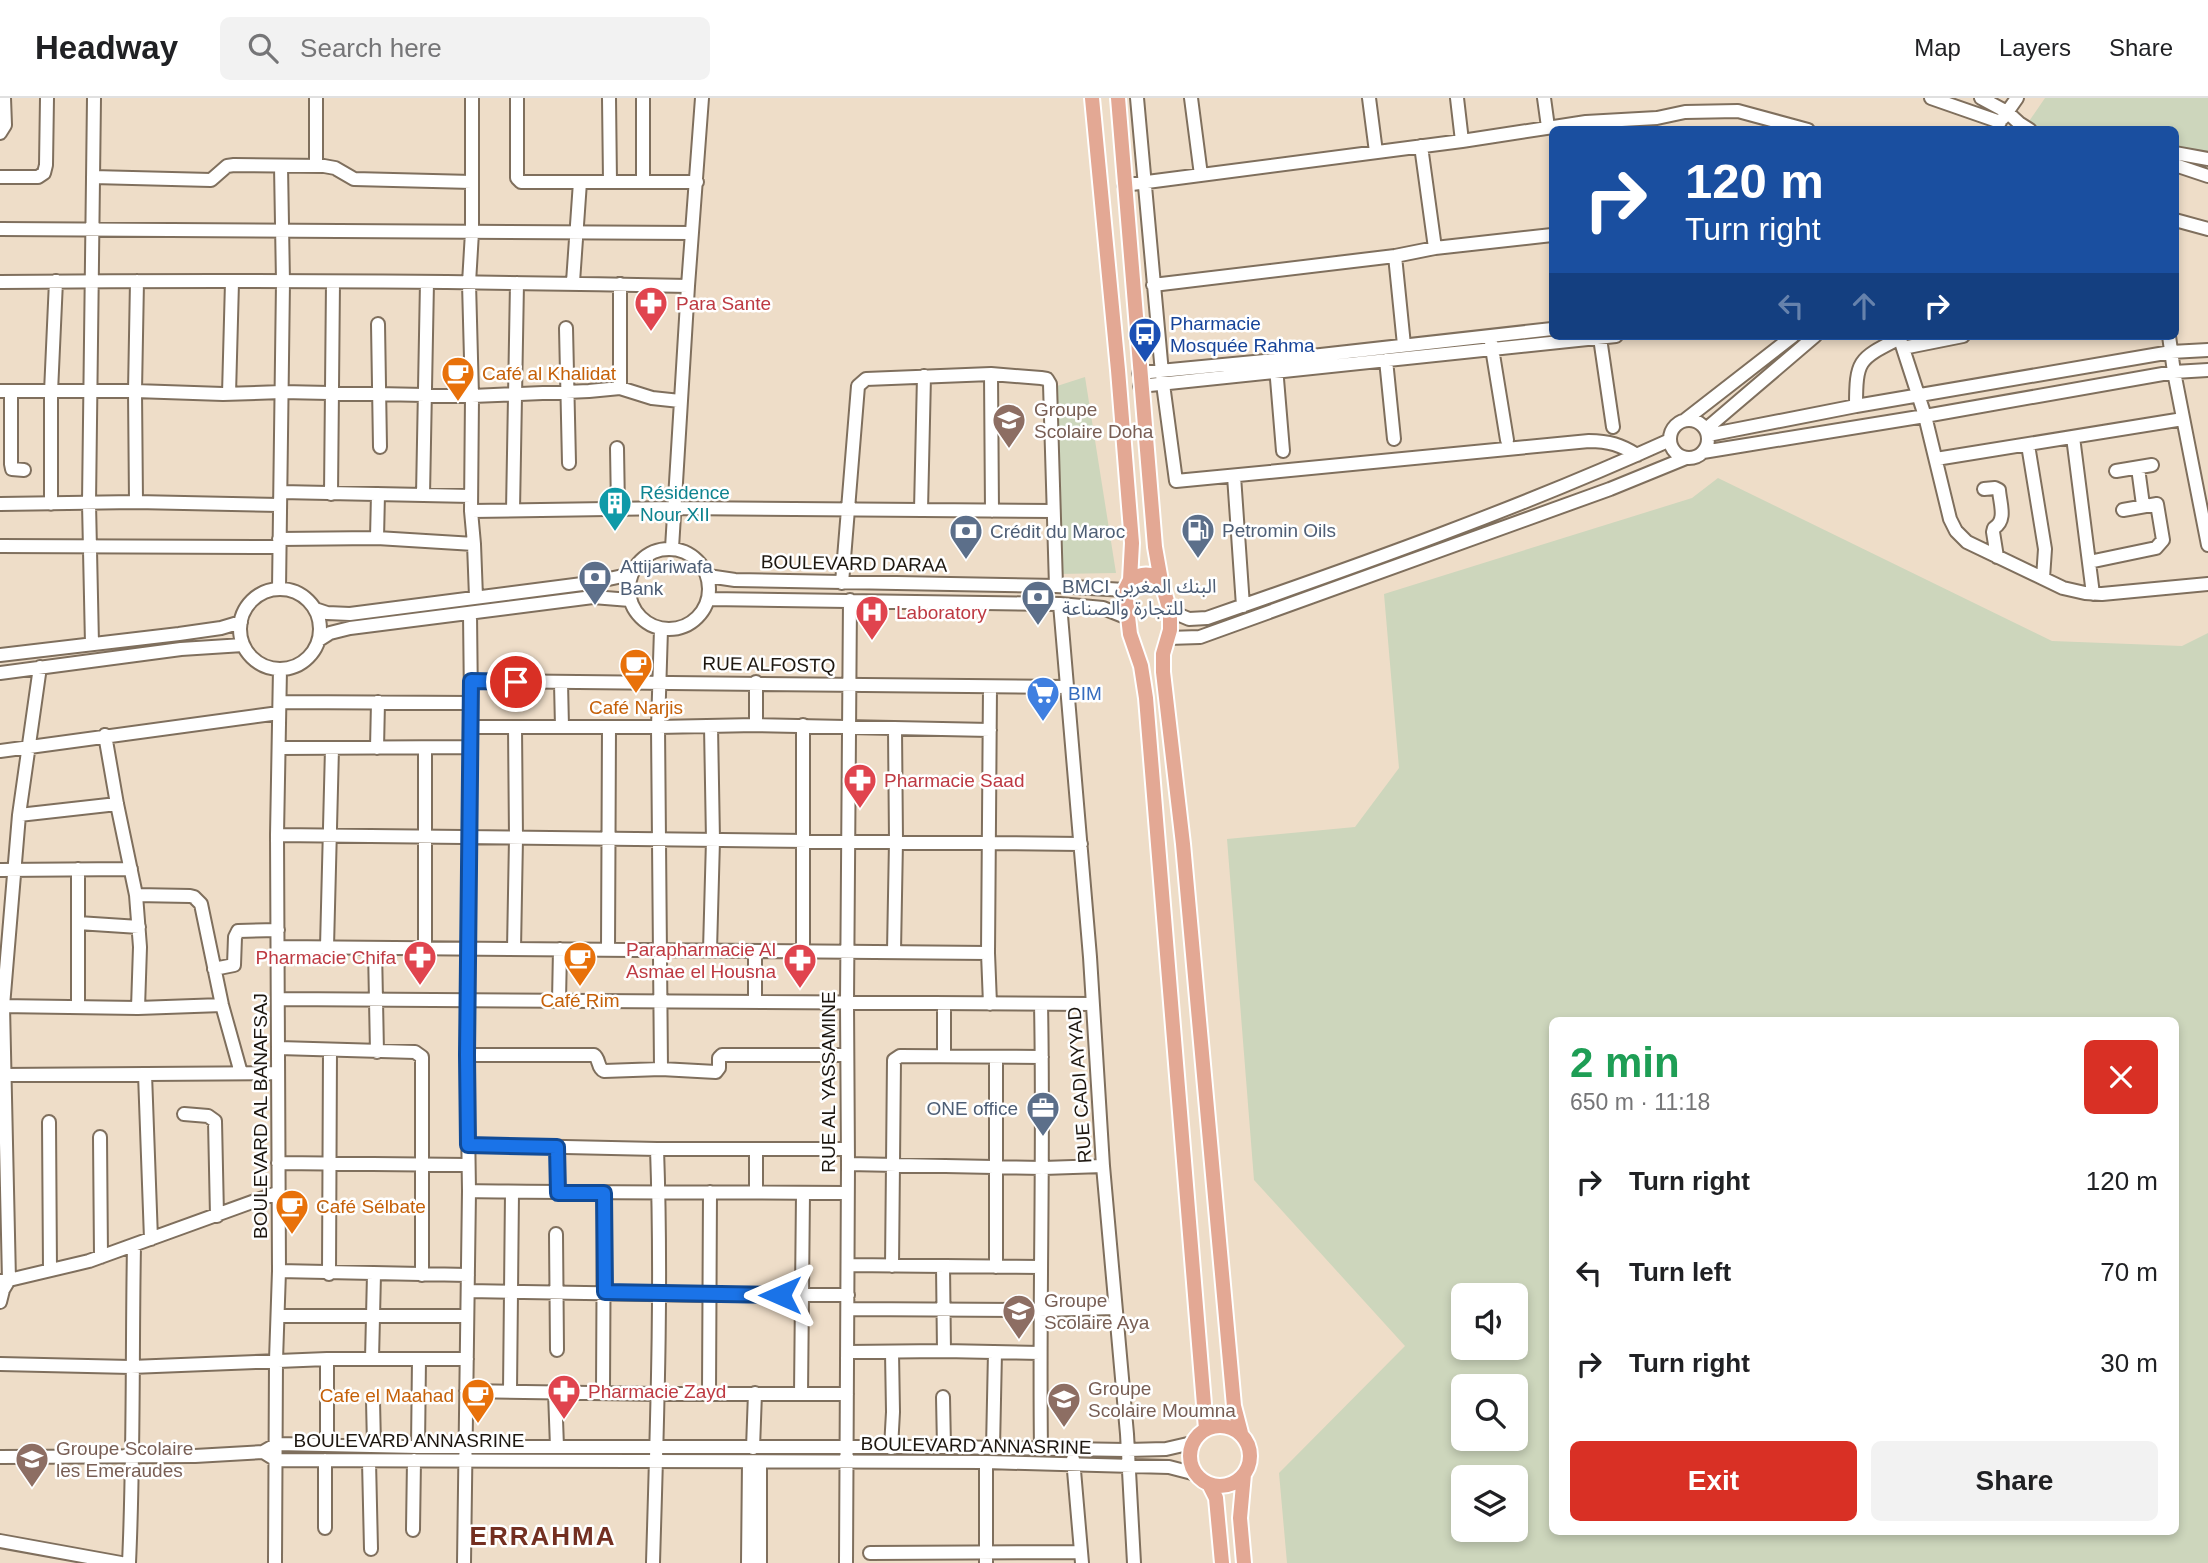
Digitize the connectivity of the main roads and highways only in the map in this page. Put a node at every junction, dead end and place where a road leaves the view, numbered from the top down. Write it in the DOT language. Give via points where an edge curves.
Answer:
graph roads {
  1 [pos="1092,98"];
  2 [pos="1118,98"];
  3 [pos="1161,581"];
  4 [pos="1127,585"];
  5 [pos="1137,653"];
  6 [pos="1163,654"];
  7 [pos="1206,1429"];
  8 [pos="1241,1433"];
  9 [pos="1244,1474"];
  10 [pos="1209,1484"];
  11 [pos="1222,1563"];
  12 [pos="1244,1563"];
  1 -- 4 [label="main road" via="1132,543"];
  2 -- 3 [label="main road"];
  3 -- 4 [label="main road" via="1146,574"];
  3 -- 6 [label="main road" via="1170,611"];
  4 -- 5 [label="main road" via="1131,641"];
  5 -- 6 [label="main road" via="1149,662"];
  5 -- 7 [label="main road" via="1149,736"];
  6 -- 8 [label="main road" via="1234,1406"];
  7 -- 8 [label="main road" via="1223,1425"];
  7 -- 10 [label="main road" via="1192,1443 1190,1459 1196,1474"];
  8 -- 9 [label="main road" via="1251,1455"];
  9 -- 10 [label="main road" via="1229,1485"];
  9 -- 12 [label="main road" via="1240,1506"];
  10 -- 11 [label="main road" via="1217,1505"];
}
